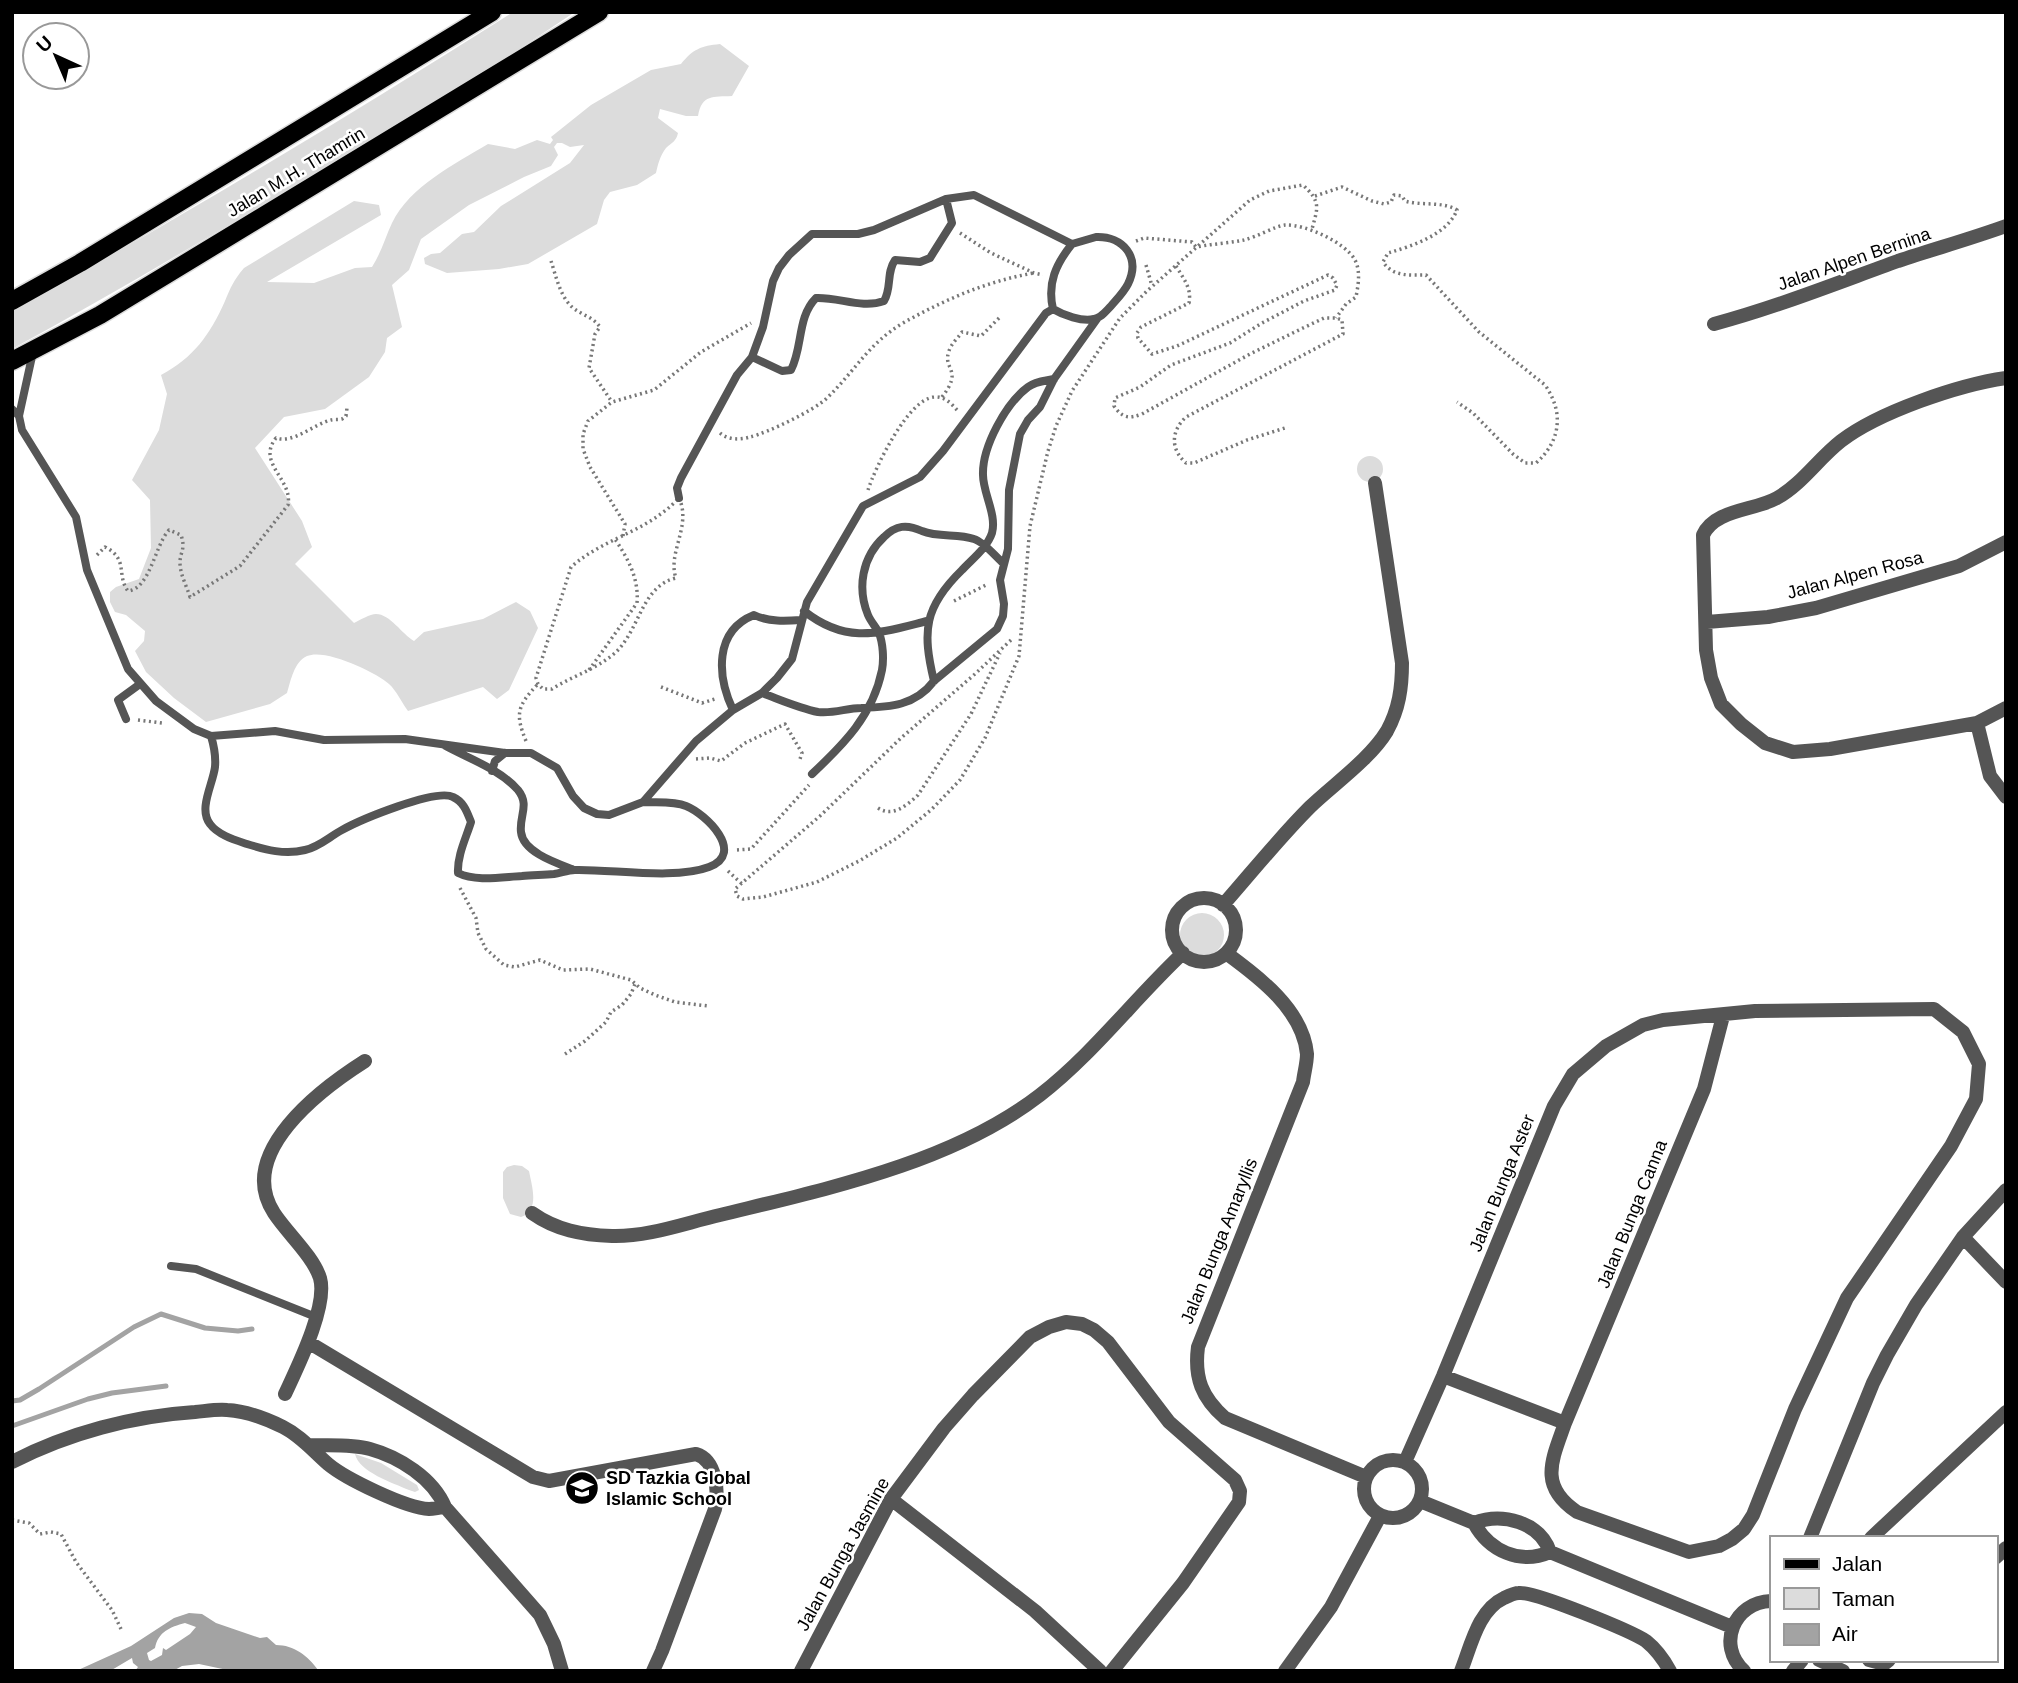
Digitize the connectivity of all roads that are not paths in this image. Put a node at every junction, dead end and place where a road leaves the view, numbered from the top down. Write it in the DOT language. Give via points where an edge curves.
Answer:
graph roads {
  1 [pos="492,12"];
  2 [pos="599,12"];
  3 [pos="946,199"];
  4 [pos="2006,226"];
  5 [pos="1072,244"];
  6 [pos="12,301"];
  7 [pos="1053,309"];
  8 [pos="1097,319"];
  9 [pos="1714,324"];
  10 [pos="34,349"];
  11 [pos="752,357"];
  12 [pos="12,361"];
  13 [pos="2006,378"];
  14 [pos="1054,380"];
  15 [pos="16,412"];
  16 [pos="1375,483"];
  17 [pos="678,498"];
  18 [pos="2006,542"];
  19 [pos="983,545"];
  20 [pos="1003,563"];
  21 [pos="803,615"];
  22 [pos="928,618"];
  23 [pos="1707,622"];
  24 [pos="879,634"];
  25 [pos="934,681"];
  26 [pos="139,684"];
  27 [pos="762,693"];
  28 [pos="868,708"];
  29 [pos="2006,708"];
  30 [pos="733,710"];
  31 [pos="126,719"];
  32 [pos="1977,723"];
  33 [pos="211,736"];
  34 [pos="440,743"];
  35 [pos="505,753"];
  36 [pos="492,771"];
  37 [pos="812,774"];
  38 [pos="2006,797"];
  39 [pos="643,802"];
  40 [pos="572,869"];
  41 [pos="1223,905"];
  42 [pos="1183,953"];
  43 [pos="1226,953"];
  44 [pos="1723,1016"];
  45 [pos="365,1061"];
  46 [pos="2006,1190"];
  47 [pos="532,1213"];
  48 [pos="1963,1237"];
  49 [pos="171,1266"];
  50 [pos="2006,1282"];
  51 [pos="316,1317"];
  52 [pos="307,1342"];
  53 [pos="1443,1376"];
  54 [pos="285,1394"];
  55 [pos="2006,1412"];
  56 [pos="1565,1423"];
  57 [pos="310,1445"];
  58 [pos="12,1462"];
  59 [pos="1405,1462"];
  60 [pos="1366,1477"];
  61 [pos="891,1499"];
  62 [pos="1420,1501"];
  63 [pos="445,1507"];
  64 [pos="1380,1516"];
  65 [pos="1474,1523"];
  66 [pos="1811,1536"];
  67 [pos="1873,1536"];
  68 [pos="1550,1552"];
  69 [pos="1770,1601"];
  70 [pos="1732,1627"];
  71 [pos="1823,1662"];
  72 [pos="562,1671"];
  73 [pos="653,1671"];
  74 [pos="801,1671"];
  75 [pos="1100,1671"];
  76 [pos="1112,1671"];
  77 [pos="1284,1671"];
  78 [pos="1461,1671"];
  79 [pos="1670,1671"];
  80 [pos="1744,1671"];
  81 [pos="1843,1671"];
  1 -- 6 [label="main road, Jalan M.H. Thamrin"];
  2 -- 10 [label="main road, Jalan M.H. Thamrin"];
  3 -- 5 [label="lane" via="974,195"];
  3 -- 11 [label="lane" via="874,230 812,234 779,268"];
  3 -- 11 [label="lane" via="949,228 930,258 895,260 884,301 865,305 816,298 808,306 791,370 782,371"];
  4 -- 9 [label="street, Jalan Alpen Bernina"];
  5 -- 7 [label="lane" via="1051,284"];
  5 -- 8 [label="lane" via="1109,237 1120,242 1131,259 1128,283"];
  7 -- 8 [label="lane"];
  7 -- 21 [label="lane" via="920,477 863,506 817,582"];
  8 -- 14 [label="lane"];
  10 -- 12 [label="main road, Jalan M.H. Thamrin"];
  10 -- 15 [label="lane"];
  11 -- 17 [label="lane" via="681,478"];
  13 -- 23 [label="street" via="1932,398 1885,417 1843,439 1794,488 1707,526 1703,589"];
  14 -- 19 [label="lane" via="1028,387 1004,414 987,447 982,476 992,533"];
  14 -- 20 [label="lane" via="1020,434 1009,490 1008,549"];
  15 -- 26 [label="lane" via="22,430 76,517 87,570 128,669"];
  16 -- 41 [label="street" via="1402,663 1398,705 1373,748 1289,829"];
  18 -- 23 [label="street, Jalan Alpen Rosa" via="1959,566 1816,608"];
  19 -- 20 [label="lane"];
  19 -- 22 [label="lane" via="945,588"];
  19 -- 24 [label="lane" via="975,539 941,536 907,525 887,534 869,555 862,583 863,601"];
  20 -- 25 [label="lane" via="1003,616 997,629"];
  21 -- 24 [label="lane" via="836,630"];
  21 -- 27 [label="lane" via="792,659"];
  21 -- 30 [label="lane" via="775,620 754,615 729,632 722,680"];
  22 -- 24 [label="lane"];
  22 -- 25 [label="lane"];
  23 -- 32 [label="street" via="1706,650 1721,704 1765,743 1793,752 1830,749"];
  24 -- 28 [label="lane" via="883,669"];
  25 -- 28 [label="lane" via="908,702"];
  26 -- 31 [label="lane" via="118,700"];
  26 -- 33 [label="lane" via="194,729"];
  27 -- 28 [label="lane" via="823,712"];
  27 -- 30 [label="lane"];
  28 -- 37 [label="lane" via="857,729"];
  29 -- 32 [label="street"];
  30 -- 39 [label="lane" via="696,741"];
  32 -- 38 [label="street" via="1990,776"];
  33 -- 34 [label="lane" via="275,730 324,740"];
  33 -- 40 [label="lane" via="215,768 204,811 209,823 221,833 266,850 305,850 362,821 436,794 452,795 462,803 471,822 457,861 458,873 492,878"];
  34 -- 35 [label="lane"];
  34 -- 36 [label="lane"];
  35 -- 36 [label="lane"];
  35 -- 39 [label="lane" via="530,753 557,768 573,796 597,814 610,815"];
  36 -- 40 [label="lane" via="519,792 525,804 524,839 549,860"];
  39 -- 40 [label="lane" via="685,806 715,828 723,839 724,852 718,862 673,873"];
  41 -- 42 [label="street" via="1199,899 1177,913 1172,930"];
  41 -- 43 [label="street" via="1236,928"];
  42 -- 43 [label="street" via="1210,961"];
  42 -- 47 [label="street" via="1040,1095 970,1137 898,1167 823,1191 635,1235 562,1230"];
  43 -- 60 [label="street, Jalan Bunga Amaryllis" via="1253,973 1291,1013 1307,1056 1303,1082 1198,1348 1195,1367 1199,1385 1225,1419"];
  44 -- 53 [label="street, Jalan Bunga Aster" via="1643,1025 1606,1046 1573,1074 1554,1106"];
  44 -- 56 [label="street, Jalan Bunga Canna" via="1704,1089"];
  44 -- 56 [label="street, Jalan Bunga Aster" via="1755,1011 1934,1009 1964,1032 1979,1065 1976,1099 1944,1157 1847,1298 1795,1409 1753,1515 1732,1539 1689,1552 1577,1512 1564,1503 1551,1479 1550,1464"];
  45 -- 51 [label="street" via="308,1104 286,1128 267,1160 263,1182 272,1210 320,1279"];
  46 -- 48 [label="street"];
  48 -- 50 [label="street"];
  48 -- 66 [label="street" via="1881,1366"];
  49 -- 51 [label="lane" via="196,1269"];
  51 -- 52 [label="street"];
  52 -- 54 [label="street"];
  52 -- 73 [label="street" via="533,1477 549,1481 704,1456 718,1489 715,1509"];
  53 -- 56 [label="street"];
  53 -- 59 [label="street, Jalan Bunga Aster"];
  55 -- 67 [label="street"];
  57 -- 58 [label="street" via="265,1419 228,1410 189,1412 130,1420 63,1440"];
  57 -- 63 [label="street" via="330,1465 402,1502 429,1509"];
  57 -- 63 [label="street" via="369,1448 410,1467 439,1492"];
  59 -- 60 [label="street" via="1379,1463"];
  59 -- 62 [label="street" via="1419,1474"];
  60 -- 64 [label="street" via="1367,1504"];
  61 -- 74 [label="street, Jalan Bunga Jasmine"];
  61 -- 75 [label="street" via="1035,1611"];
  61 -- 76 [label="street, Jalan Bunga Jasmine" via="944,1428 1030,1337 1066,1322 1094,1330 1169,1422 1235,1480 1240,1491 1239,1502 1183,1583"];
  62 -- 64 [label="street" via="1407,1515"];
  62 -- 65 [label="street"];
  63 -- 72 [label="street" via="540,1615"];
  64 -- 77 [label="street" via="1331,1607"];
  65 -- 68 [label="street" via="1490,1545 1510,1554 1528,1559"];
  65 -- 68 [label="street" via="1499,1517 1520,1524 1538,1531"];
  68 -- 70 [label="street"];
  69 -- 70 [label="street" via="1744,1610"];
  70 -- 80 [label="street" via="1730,1647"];
  71 -- 81 [label="street"];
  78 -- 79 [label="street" via="1485,1613 1504,1597 1521,1592 1563,1605 1646,1642"];
}
